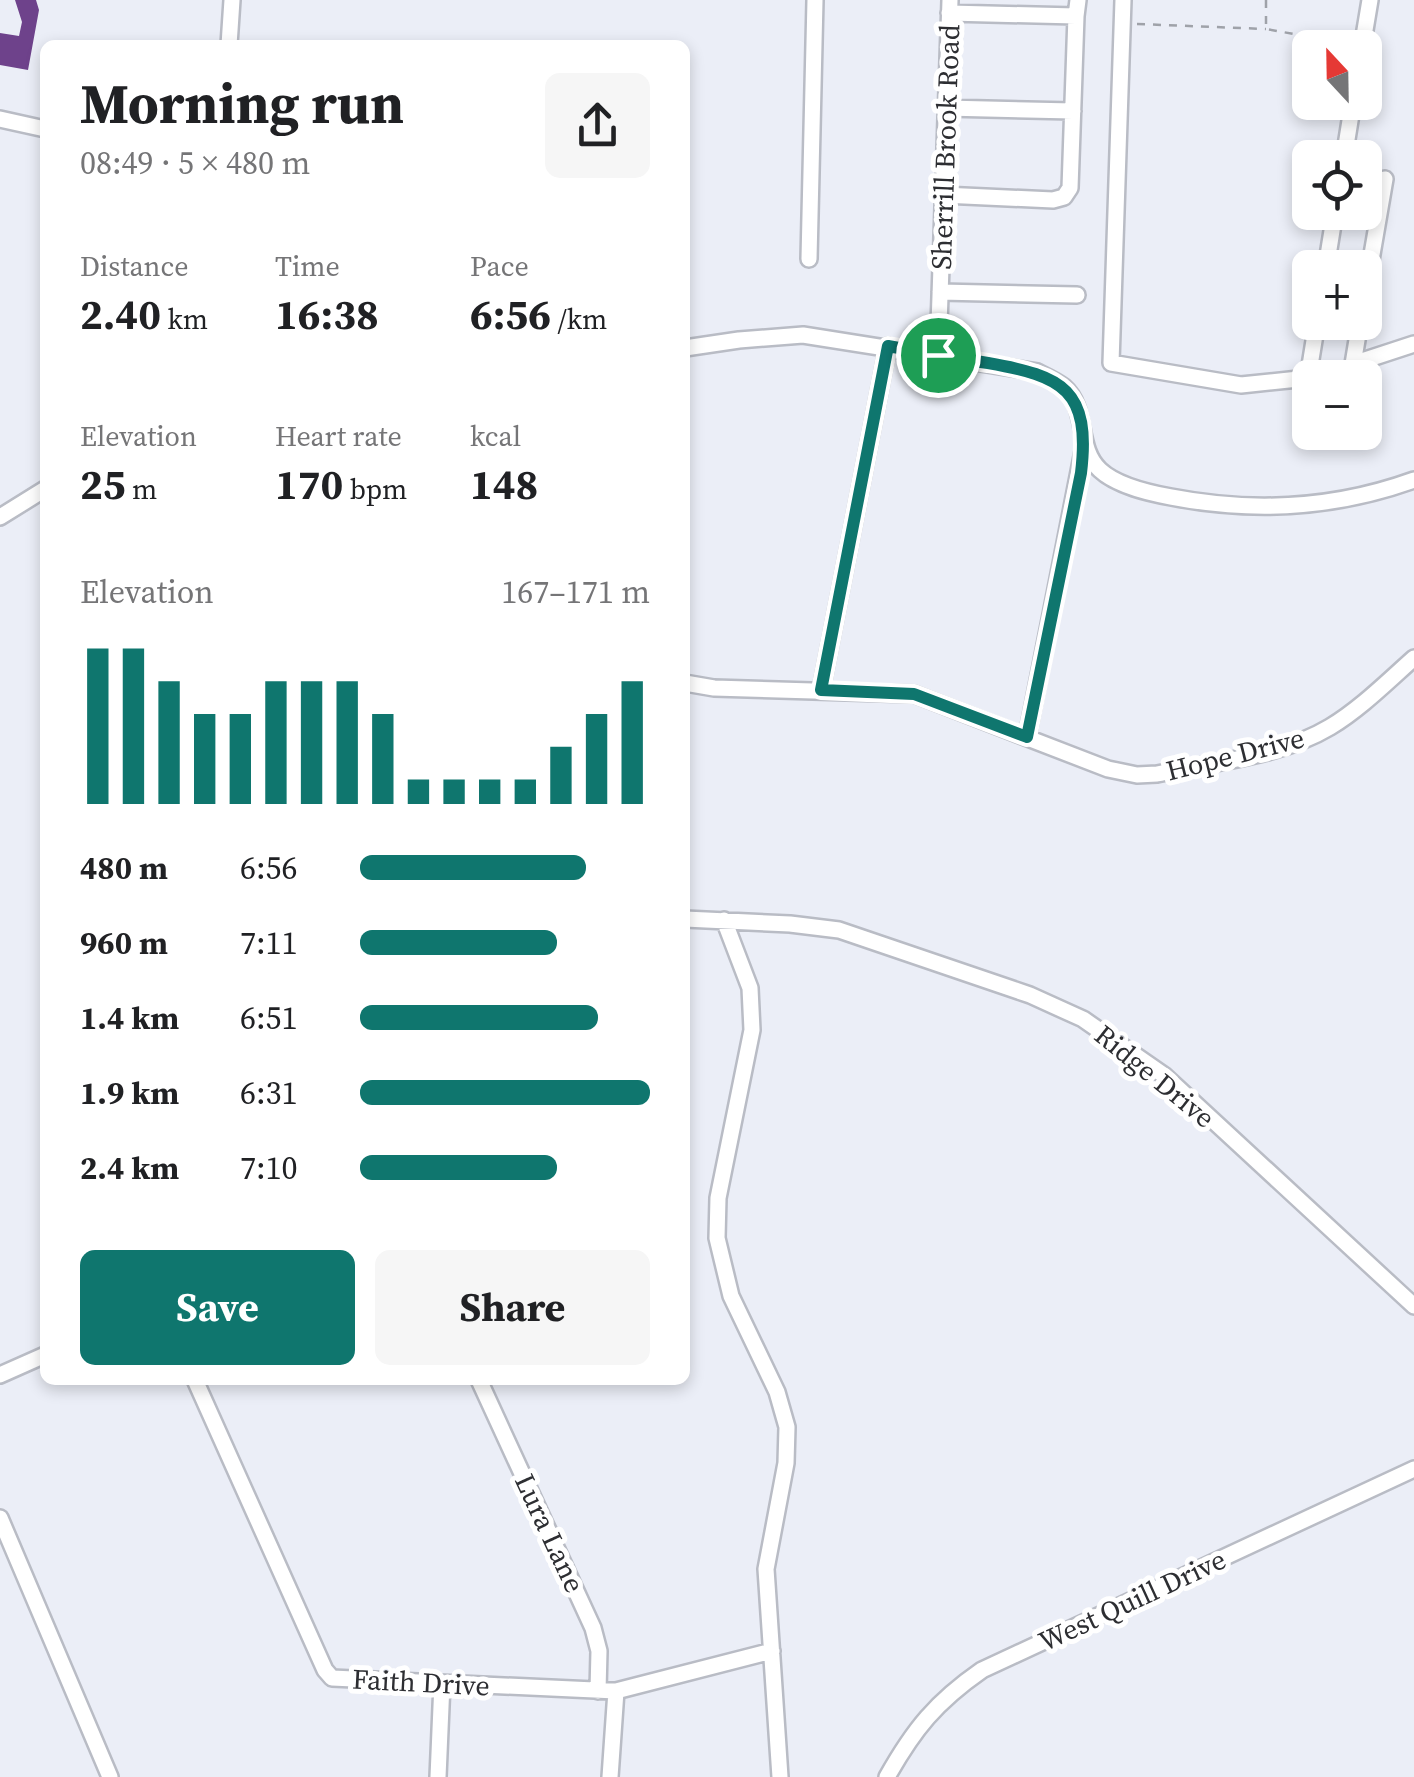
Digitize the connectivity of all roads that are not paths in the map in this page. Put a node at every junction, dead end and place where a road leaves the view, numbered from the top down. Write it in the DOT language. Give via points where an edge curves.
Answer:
graph roads {
  1 [pos="232,0"];
  2 [pos="815,0"];
  3 [pos="1123,0"];
  4 [pos="1370,0"];
  5 [pos="949,6"];
  6 [pos="1077,8"];
  7 [pos="1365,30"];
  8 [pos="229,40"];
  9 [pos="946,108"];
  10 [pos="1073,111"];
  11 [pos="0,119"];
  12 [pos="40,128"];
  13 [pos="1385,179"];
  14 [pos="943,195"];
  15 [pos="1373,250"];
  16 [pos="810,259"];
  17 [pos="940,292"];
  18 [pos="1077,294"];
  19 [pos="1314,340"];
  20 [pos="1357,340"];
  21 [pos="1414,344"];
  22 [pos="888,346"];
  23 [pos="690,347"];
  24 [pos="938,355"];
  25 [pos="1085,443"];
  26 [pos="1414,480"];
  27 [pos="40,492"];
  28 [pos="0,516"];
  29 [pos="1414,658"];
  30 [pos="690,683"];
  31 [pos="821,690"];
  32 [pos="1027,737"];
  33 [pos="690,919"];
  34 [pos="724,920"];
  35 [pos="1414,1306"];
  36 [pos="40,1357"];
  37 [pos="0,1375"];
  38 [pos="197,1385"];
  39 [pos="481,1385"];
  40 [pos="1414,1468"];
  41 [pos="0,1518"];
  42 [pos="772,1651"];
  43 [pos="442,1683"];
  44 [pos="598,1691"];
  45 [pos="616,1691"];
  46 [pos="110,1777"];
  47 [pos="438,1777"];
  48 [pos="610,1777"];
  49 [pos="780,1777"];
  50 [pos="887,1777"];
  1 -- 8 [label="street"];
  2 -- 16 [label="street"];
  3 -- 19 [label="street" via="1111,363 1240,385 1308,378"];
  4 -- 7 [label="street"];
  5 -- 6 [label="street"];
  5 -- 9 [label="street, Sherrill Brook Road"];
  6 -- 10 [label="street"];
  9 -- 10 [label="street"];
  9 -- 14 [label="street, Sherrill Brook Road"];
  10 -- 14 [label="street" via="1070,188 1064,196"];
  11 -- 12 [label="street"];
  13 -- 15 [label="street"];
  14 -- 17 [label="street, Sherrill Brook Road"];
  17 -- 18 [label="street"];
  17 -- 24 [label="street, Sherrill Brook Road"];
  20 -- 21 [label="street" via="1353,364"];
  22 -- 23 [label="street" via="802,335"];
  22 -- 24 [label="street"];
  22 -- 31 [label="street"];
  24 -- 25 [label="street" via="1037,372 1065,388"];
  25 -- 26 [label="street" via="1099,470 1118,482 1209,504 1305,506"];
  25 -- 32 [label="street"];
  27 -- 28 [label="street"];
  29 -- 32 [label="street, Hope Drive" via="1343,719 1308,738 1158,774 1108,770"];
  30 -- 31 [label="street, Hope Drive"];
  31 -- 32 [label="street, Hope Drive" via="914,694"];
  33 -- 34 [label="street, Ridge Drive"];
  34 -- 35 [label="street, Ridge Drive" via="839,930 1083,1019 1164,1076"];
  34 -- 42 [label="street" via="750,988 752,1030 718,1198 717,1238 731,1296 787,1428 766,1569"];
  36 -- 37 [label="street"];
  38 -- 43 [label="street, Faith Drive" via="325,1670 332,1678"];
  39 -- 44 [label="street, Lura Lane" via="593,1628"];
  40 -- 50 [label="street, West Quill Drive" via="982,1670 924,1718"];
  41 -- 46 [label="street"];
  42 -- 45 [label="street, Faith Drive"];
  42 -- 49 [label="street"];
  43 -- 44 [label="street, Faith Drive"];
  43 -- 47 [label="street"];
  44 -- 45 [label="street, Faith Drive"];
  45 -- 48 [label="street"];
}
